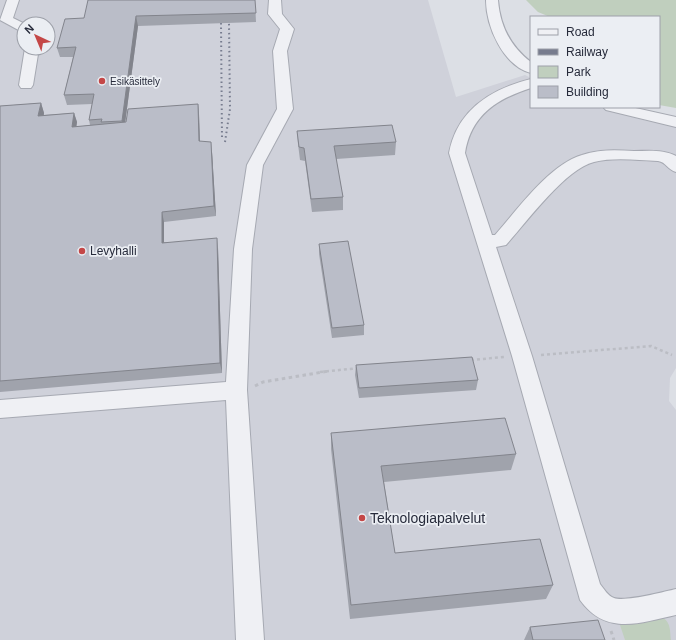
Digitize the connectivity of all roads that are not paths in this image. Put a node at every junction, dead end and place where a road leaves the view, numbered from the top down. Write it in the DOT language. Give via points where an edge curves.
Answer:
graph roads {
  1 [pos="12,0"];
  2 [pos="275,0"];
  3 [pos="492,0"];
  4 [pos="16,25"];
  5 [pos="31,56"];
  6 [pos="530,68"];
  7 [pos="530,83"];
  8 [pos="26,85"];
  9 [pos="614,108"];
  10 [pos="676,122"];
  11 [pos="676,167"];
  12 [pos="485,241"];
  13 [pos="236,392"];
  14 [pos="0,409"];
  15 [pos="676,602"];
  16 [pos="250,640"];
  1 -- 4 [label="street" via="6,19"];
  2 -- 13 [label="street" via="275,14 287,29 280,51 285,109 255,165 243,249"];
  3 -- 6 [label="street" via="494,20 500,38 516,58"];
  5 -- 8 [label="street"];
  7 -- 12 [label="street" via="483,107 463,127 458,139 457,153"];
  9 -- 10 [label="street"];
  11 -- 12 [label="street" via="667,157 658,155 584,159 567,168 500,241"];
  12 -- 15 [label="street" via="522,356 589,591 598,603 612,611 637,610"];
  13 -- 14 [label="street"];
  13 -- 16 [label="street"];
}
